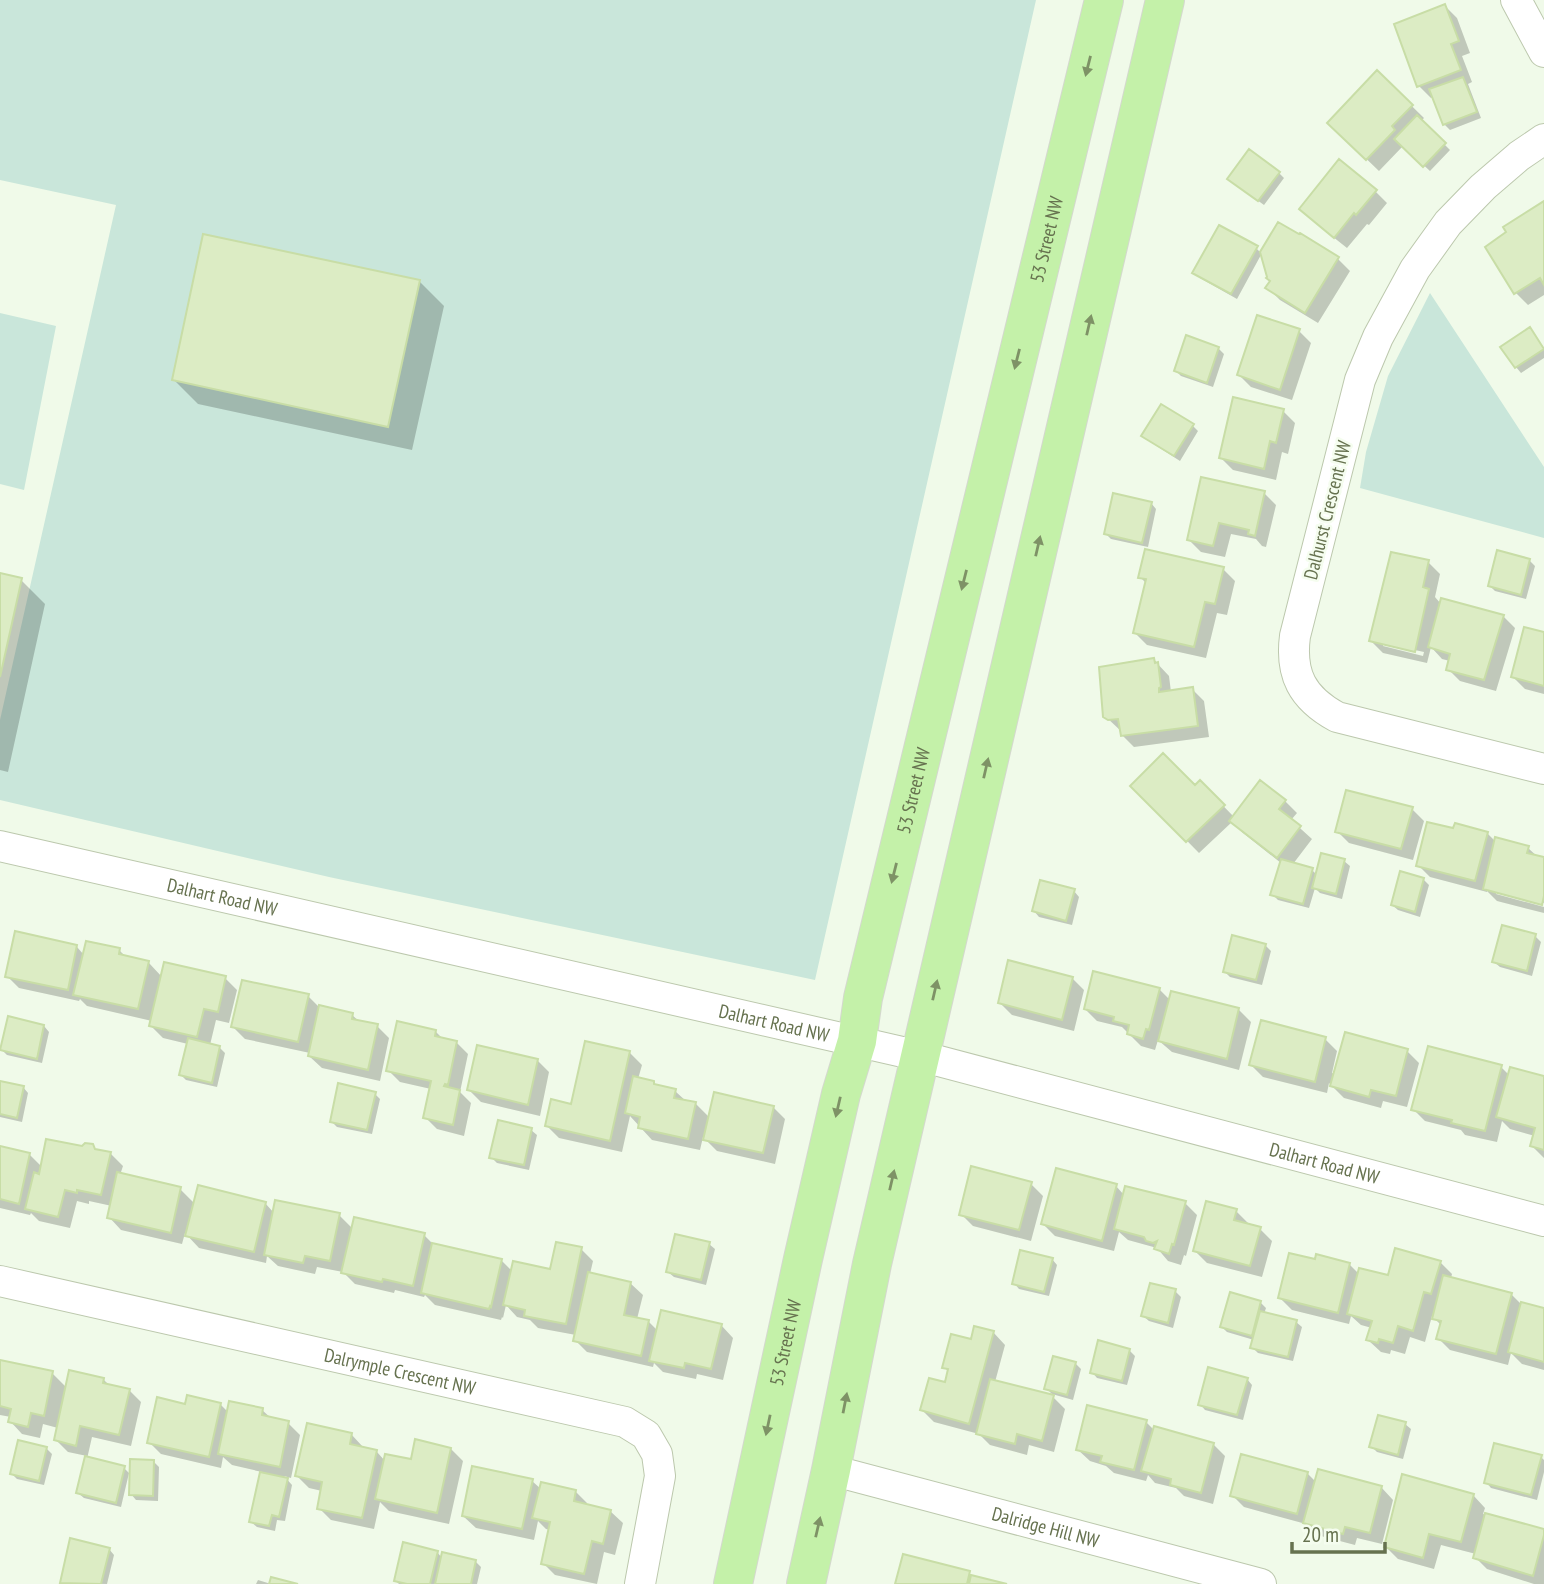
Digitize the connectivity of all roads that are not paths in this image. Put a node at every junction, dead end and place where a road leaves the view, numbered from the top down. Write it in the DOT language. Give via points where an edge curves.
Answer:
graph roads {
  1 [pos="1104,0"];
  2 [pos="1165,0"];
  3 [pos="1516,0"];
  4 [pos="1544,52"];
  5 [pos="1544,139"];
  6 [pos="1544,769"];
  7 [pos="0,846"];
  8 [pos="857,1041"];
  9 [pos="920,1056"];
  10 [pos="1544,1222"];
  11 [pos="0,1282"];
  12 [pos="831,1469"];
  13 [pos="640,1584"];
  14 [pos="733,1584"];
  15 [pos="806,1584"];
  16 [pos="1261,1584"];
  1 -- 8 [label="main road, 53 Street NW, one-way" via="863,998"];
  9 -- 2 [label="main road, one-way"];
  3 -- 4 [label="street"];
  5 -- 6 [label="street, Dalhurst Crescent NW" via="1483,187 1448,223 1415,269 1378,337 1360,380 1293,651 1305,692 1337,717"];
  7 -- 8 [label="street, Dalhart Road NW"];
  8 -- 9 [label="street, Dalhart Road NW"];
  8 -- 14 [label="main road, 53 Street NW, one-way" via="803,1259"];
  9 -- 10 [label="street, Dalhart Road NW"];
  12 -- 9 [label="main road, one-way"];
  11 -- 13 [label="street, Dalrymple Crescent NW" via="625,1422 646,1435 657,1454 660,1476"];
  15 -- 12 [label="main road, one-way"];
  12 -- 16 [label="street, Dalridge Hill NW"];
}
